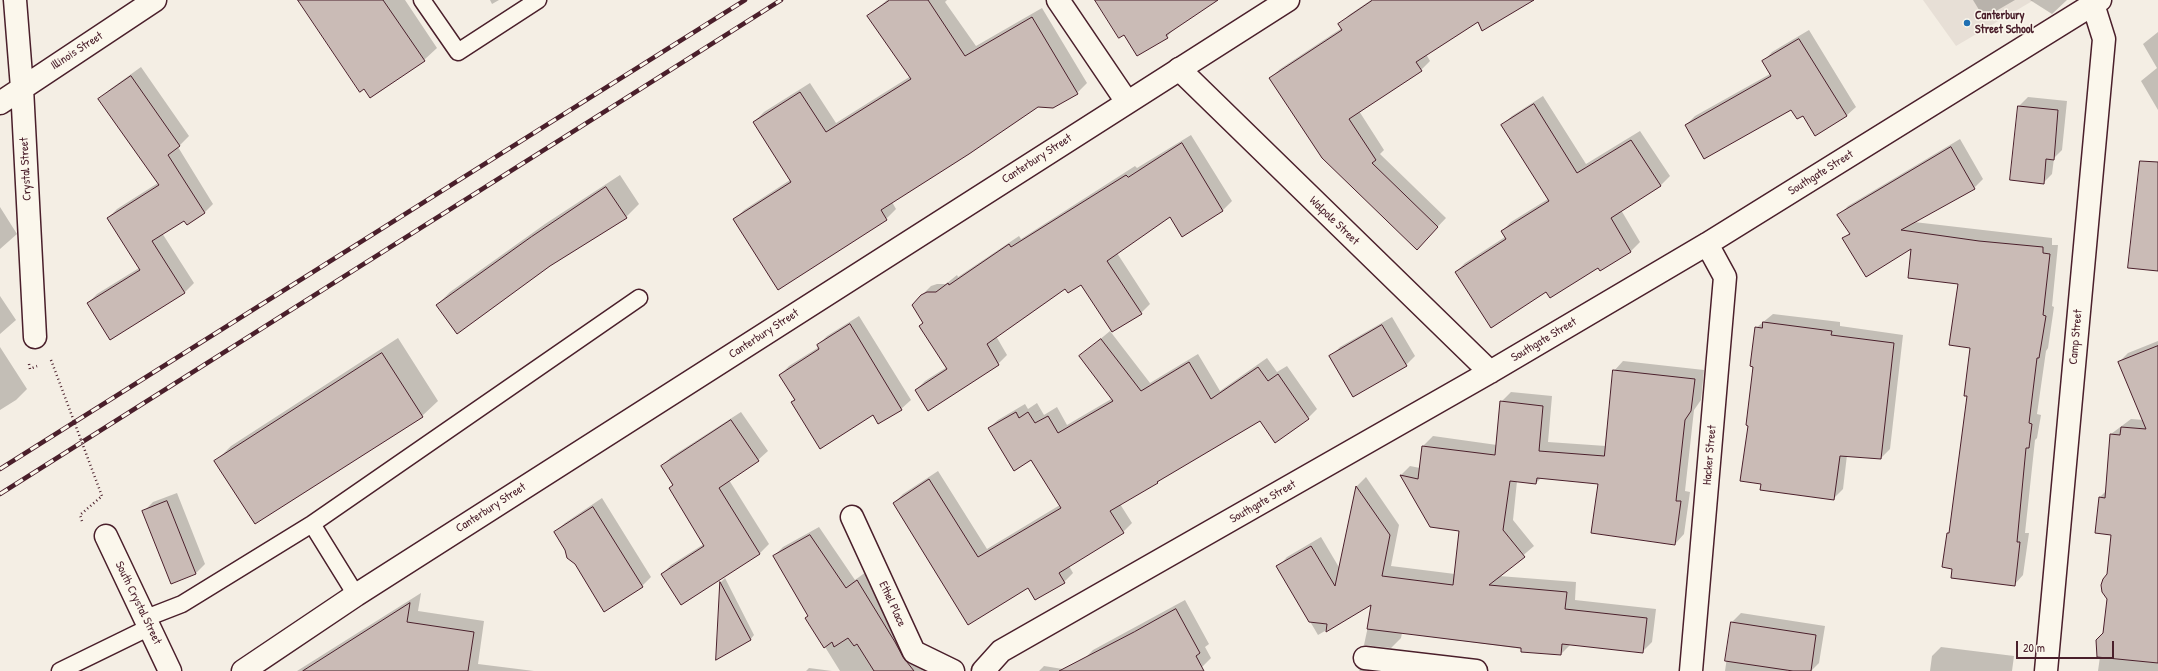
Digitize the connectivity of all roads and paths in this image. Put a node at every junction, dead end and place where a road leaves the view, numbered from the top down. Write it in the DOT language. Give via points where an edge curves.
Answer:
graph roads {
  1 [pos="15,0"];
  2 [pos="155,0"];
  3 [pos="422,0"];
  4 [pos="538,0"];
  5 [pos="1058,0"];
  6 [pos="1288,0"];
  7 [pos="2097,2"];
  8 [pos="1179,70"];
  9 [pos="22,88"];
  10 [pos="1127,102"];
  11 [pos="0,103"];
  12 [pos="1707,244"];
  13 [pos="639,298"];
  14 [pos="35,337"];
  15 [pos="51,360"];
  16 [pos="1490,372"];
  17 [pos="102,496"];
  18 [pos="852,517"];
  19 [pos="312,524"];
  20 [pos="106,536"];
  21 [pos="356,595"];
  22 [pos="148,623"];
  23 [pos="1365,658"];
  24 [pos="60,671"];
  25 [pos="170,671"];
  26 [pos="243,671"];
  27 [pos="953,671"];
  28 [pos="983,671"];
  29 [pos="1476,671"];
  30 [pos="1690,671"];
  31 [pos="2046,671"];
  1 -- 9 [label="street, Crystal Street"];
  2 -- 9 [label="street, Illinois Street"];
  3 -- 4 [label="lane" via="458,52"];
  5 -- 10 [label="street"];
  6 -- 8 [label="street, Canterbury Street"];
  7 -- 12 [label="street, Southgate Street"];
  7 -- 31 [label="street, Camp Street" via="2104,39"];
  8 -- 10 [label="street, Canterbury Street"];
  8 -- 16 [label="street, Walpole Street"];
  9 -- 11 [label="street, Illinois Street"];
  9 -- 14 [label="street, Crystal Street"];
  10 -- 21 [label="street, Canterbury Street"];
  12 -- 16 [label="street, Southgate Street"];
  12 -- 30 [label="street, Hacker Street" via="1725,277"];
  13 -- 19 [label="lane"];
  15 -- 17 [label="path, bridge"];
  16 -- 28 [label="street, Southgate Street" via="1001,651"];
  18 -- 27 [label="street, Ethel Place" via="914,652"];
  19 -- 21 [label="lane"];
  19 -- 22 [label="lane"];
  20 -- 22 [label="street, South Crystal Street"];
  21 -- 26 [label="street, Canterbury Street"];
  22 -- 24 [label="lane"];
  22 -- 25 [label="street, South Crystal Street"];
  23 -- 29 [label="street"];
}
